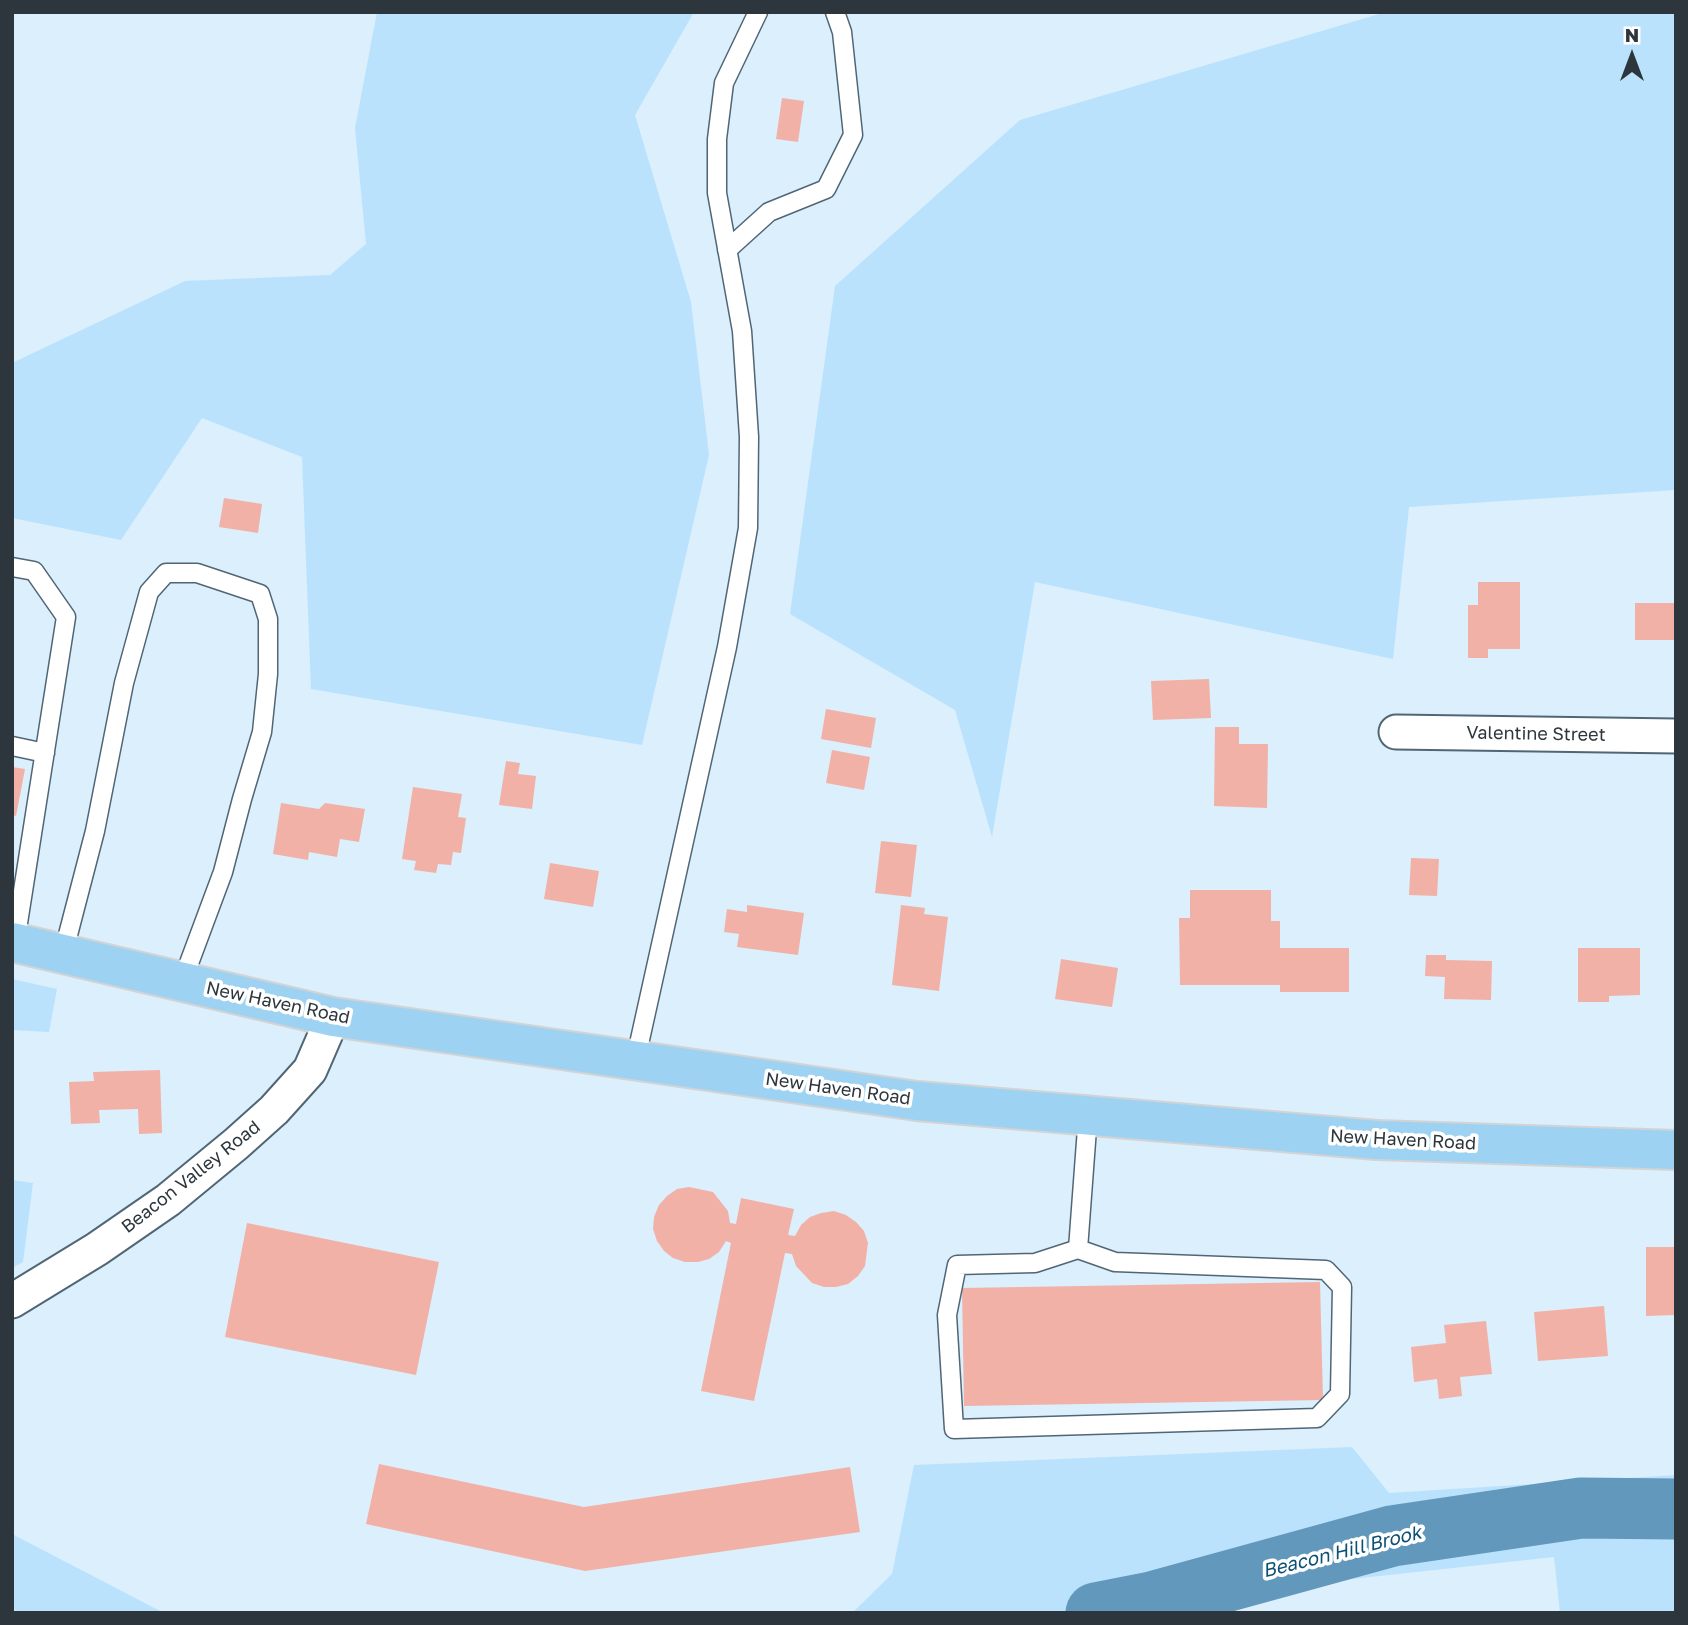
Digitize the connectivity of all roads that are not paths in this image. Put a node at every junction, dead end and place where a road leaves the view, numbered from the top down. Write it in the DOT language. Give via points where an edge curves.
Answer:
graph roads {
  1 [pos="758,12"];
  2 [pos="835,12"];
  3 [pos="727,250"];
  4 [pos="12,567"];
  5 [pos="1396,732"];
  6 [pos="1676,736"];
  7 [pos="12,746"];
  8 [pos="45,753"];
  9 [pos="12,837"];
  10 [pos="31,842"];
  11 [pos="14,942"];
  12 [pos="62,954"];
  13 [pos="182,982"];
  14 [pos="333,1017"];
  15 [pos="635,1062"];
  16 [pos="1088,1115"];
  17 [pos="1676,1150"];
  18 [pos="1078,1249"];
  19 [pos="12,1301"];
  1 -- 3 [label="lane" via="724,83 717,193"];
  2 -- 3 [label="lane" via="842,32 853,135 826,189 769,212"];
  3 -- 15 [label="lane" via="742,331 749,437 748,528 727,647"];
  4 -- 8 [label="lane" via="34,571 66,617"];
  5 -- 6 [label="street, Valentine Street"];
  7 -- 8 [label="lane"];
  8 -- 10 [label="lane"];
  9 -- 10 [label="lane"];
  10 -- 11 [label="lane"];
  11 -- 12 [label="main road, New Haven Road"];
  12 -- 13 [label="main road, New Haven Road"];
  12 -- 13 [label="lane" via="149,592 166,573 197,573 260,594 268,619 268,674 262,732 223,872"];
  13 -- 14 [label="main road, New Haven Road"];
  14 -- 15 [label="main road, New Haven Road"];
  14 -- 19 [label="street, Beacon Valley Road" via="310,1070 236,1144 168,1200"];
  15 -- 16 [label="main road, New Haven Road" via="917,1101"];
  16 -- 17 [label="main road, New Haven Road" via="1377,1140"];
  16 -- 18 [label="lane"];
  18 -- 18 [label="lane" via="1035,1264 957,1265 947,1315 954,1429 1317,1418 1340,1394 1342,1287 1326,1270 1115,1262"];
}
